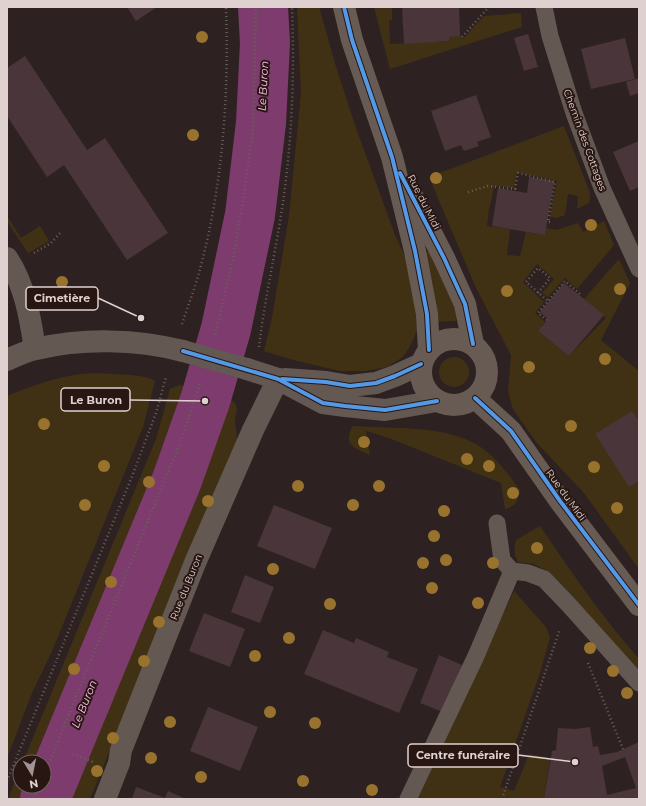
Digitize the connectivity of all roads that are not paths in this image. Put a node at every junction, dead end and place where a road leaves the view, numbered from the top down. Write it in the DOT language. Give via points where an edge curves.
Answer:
graph roads {
  1 [pos="344,7"];
  2 [pos="544,7"];
  3 [pos="392,157"];
  4 [pos="7,258"];
  5 [pos="639,269"];
  6 [pos="473,344"];
  7 [pos="35,349"];
  8 [pos="425,357"];
  9 [pos="7,360"];
  10 [pos="278,379"];
  11 [pos="475,398"];
  12 [pos="437,401"];
  13 [pos="497,524"];
  14 [pos="512,570"];
  15 [pos="639,605"];
  16 [pos="639,683"];
  17 [pos="105,799"];
  18 [pos="408,799"];
  1 -- 3 [label="main road, Rue du Midi" via="352,40"];
  2 -- 5 [label="lane, Chemin des Cottages" via="550,36 574,113 602,188"];
  3 -- 6 [label="main road, Rue du Midi" via="465,304"];
  3 -- 8 [label="main road, Rue du Midi" via="416,251 427,314"];
  4 -- 7 [label="street" via="16,271 29,310"];
  6 -- 8 [label="main road" via="458,338 450,338 435,344"];
  6 -- 11 [label="main road" via="481,351 488,371 482,390"];
  7 -- 9 [label="street"];
  7 -- 10 [label="street, bridge" via="82,342 128,342 183,351"];
  8 -- 10 [label="street" via="395,376 376,383 350,386"];
  8 -- 12 [label="main road" via="421,375 423,385"];
  10 -- 12 [label="street" via="323,403 385,410"];
  10 -- 17 [label="street, Rue du Buron" via="195,563 121,750"];
  11 -- 12 [label="main road" via="457,406"];
  11 -- 15 [label="main road, Rue du Midi" via="511,431 560,501"];
  13 -- 14 [label="lane" via="502,560"];
  14 -- 16 [label="lane" via="544,579"];
  14 -- 18 [label="lane" via="476,656"];
}
